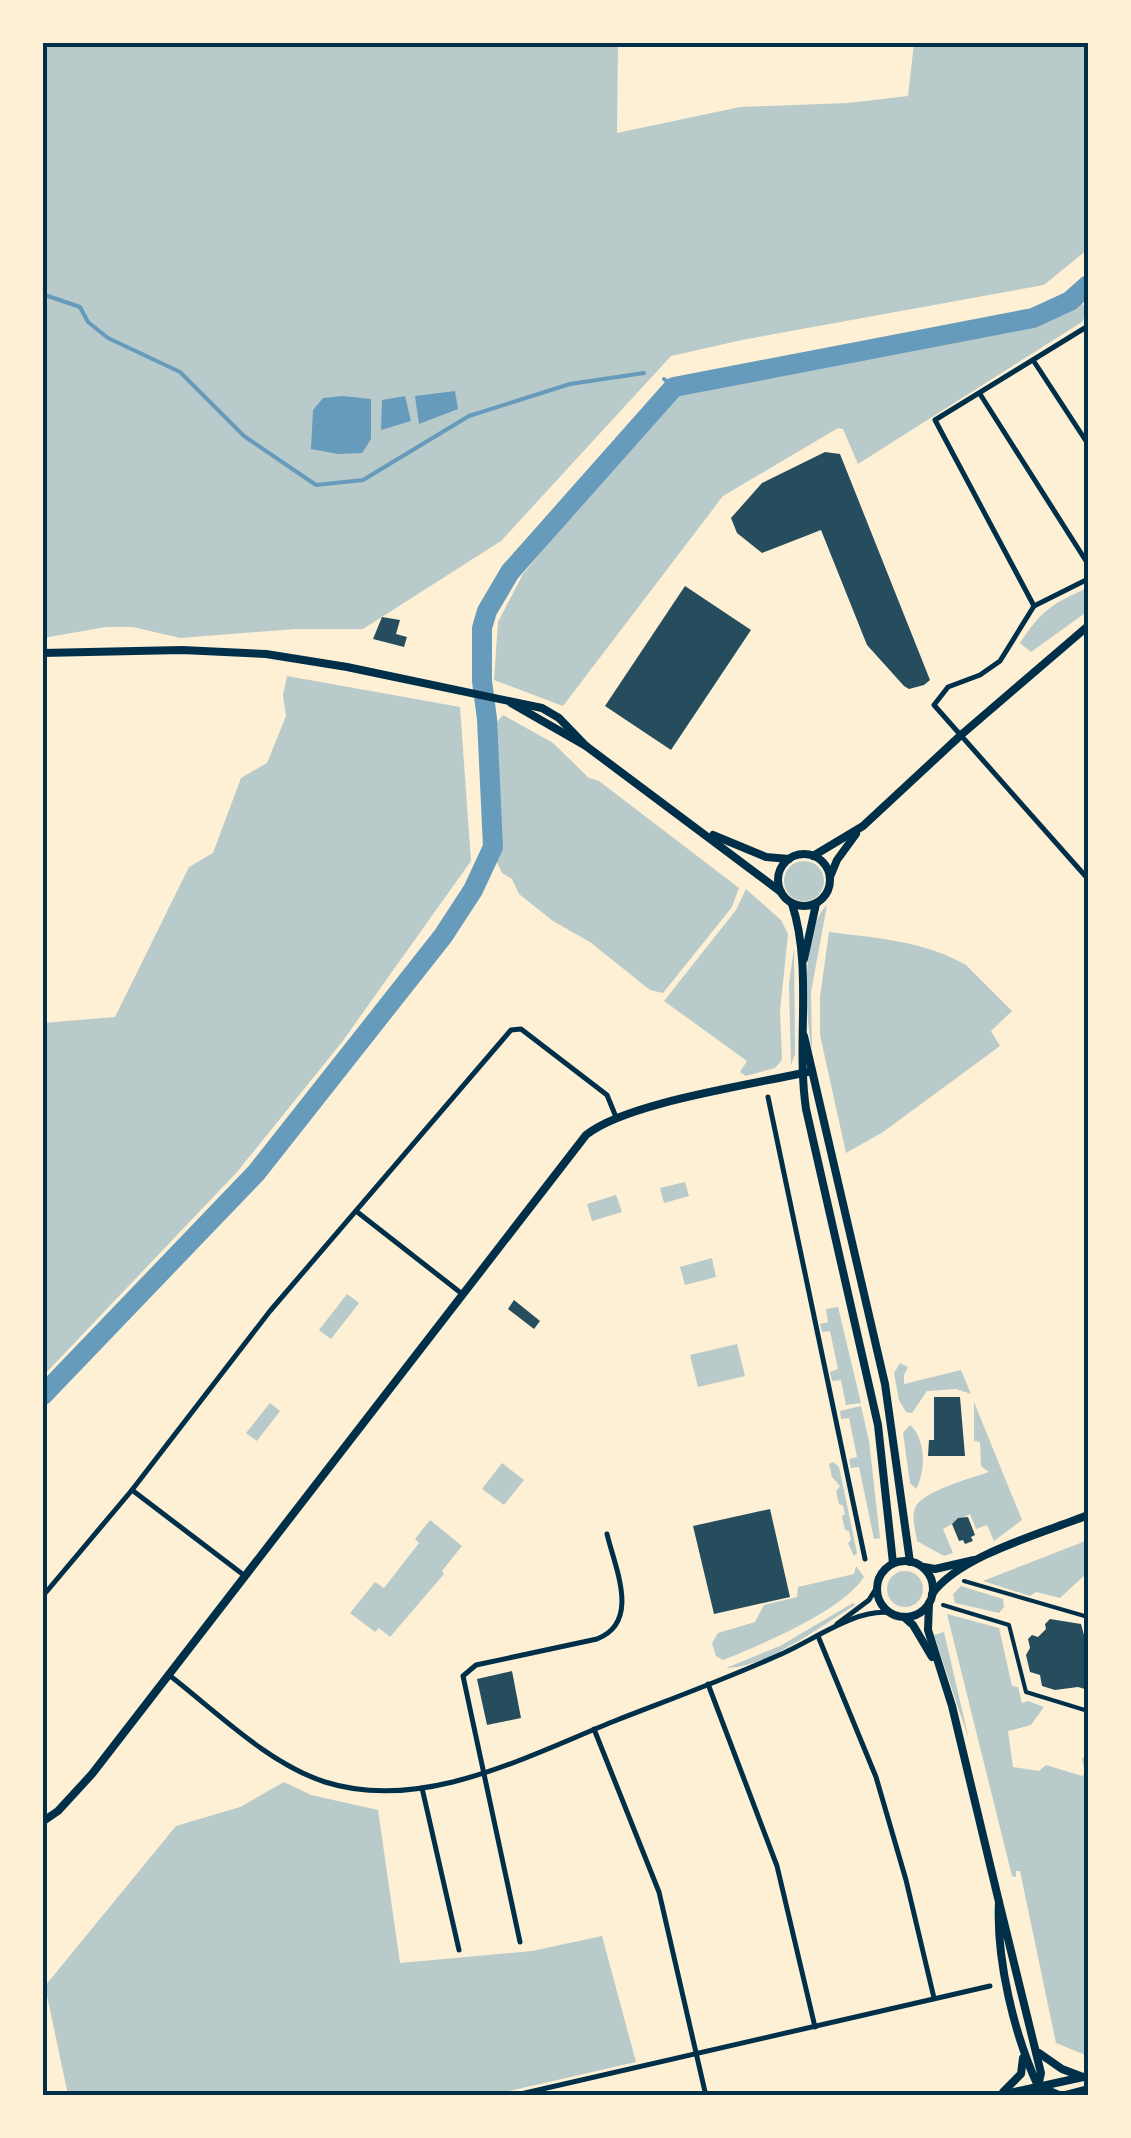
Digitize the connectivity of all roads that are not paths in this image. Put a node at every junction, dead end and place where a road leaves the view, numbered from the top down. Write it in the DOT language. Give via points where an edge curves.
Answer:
graph roads {
  1 [pos="1088,326"];
  2 [pos="1033,360"];
  3 [pos="980,394"];
  4 [pos="1088,444"];
  5 [pos="1088,564"];
  6 [pos="1088,579"];
  7 [pos="1034,606"];
  8 [pos="1088,626"];
  9 [pos="42,653"];
  10 [pos="960,734"];
  11 [pos="863,826"];
  12 [pos="702,830"];
  13 [pos="814,856"];
  14 [pos="788,858"];
  15 [pos="830,877"];
  16 [pos="1088,879"];
  17 [pos="781,892"];
  18 [pos="792,904"];
  19 [pos="816,904"];
  20 [pos="802,973"];
  21 [pos="801,1022"];
  22 [pos="812,1071"];
  23 [pos="801,1074"];
  24 [pos="768,1098"];
  25 [pos="616,1118"];
  26 [pos="356,1211"];
  27 [pos="461,1293"];
  28 [pos="132,1490"];
  29 [pos="1088,1515"];
  30 [pos="607,1534"];
  31 [pos="983,1558"];
  32 [pos="865,1559"];
  33 [pos="910,1562"];
  34 [pos="894,1564"];
  35 [pos="920,1566"];
  36 [pos="245,1576"];
  37 [pos="964,1581"];
  38 [pos="877,1587"];
  39 [pos="42,1597"];
  40 [pos="930,1598"];
  41 [pos="942,1605"];
  42 [pos="891,1613"];
  43 [pos="904,1617"];
  44 [pos="1088,1617"];
  45 [pos="831,1628"];
  46 [pos="818,1636"];
  47 [pos="936,1665"];
  48 [pos="168,1676"];
  49 [pos="708,1684"];
  50 [pos="1088,1710"];
  51 [pos="594,1729"];
  52 [pos="482,1773"];
  53 [pos="422,1788"];
  54 [pos="42,1822"];
  55 [pos="999,1902"];
  56 [pos="520,1942"];
  57 [pos="459,1950"];
  58 [pos="990,1986"];
  59 [pos="934,1999"];
  60 [pos="815,2027"];
  61 [pos="1037,2051"];
  62 [pos="697,2053"];
  63 [pos="1024,2054"];
  64 [pos="1086,2076"];
  65 [pos="554,2086"];
  66 [pos="1038,2086"];
  67 [pos="1088,2089"];
  68 [pos="997,2095"];
  69 [pos="512,2096"];
  70 [pos="556,2096"];
  71 [pos="706,2096"];
  72 [pos="1029,2096"];
  73 [pos="1062,2096"];
  1 -- 2 [label="street"];
  2 -- 3 [label="street"];
  2 -- 4 [label="street"];
  3 -- 5 [label="street"];
  3 -- 7 [label="street" via="936,420"];
  6 -- 7 [label="street"];
  7 -- 10 [label="street" via="1000,661 940,694 934,705"];
  8 -- 10 [label="street"];
  9 -- 12 [label="street" via="245,652 542,708"];
  10 -- 11 [label="street"];
  10 -- 16 [label="street"];
  11 -- 13 [label="street"];
  11 -- 15 [label="street"];
  12 -- 14 [label="street" via="766,857"];
  12 -- 17 [label="street"];
  13 -- 14 [label="street"];
  13 -- 15 [label="street"];
  14 -- 17 [label="street" via="778,876"];
  15 -- 19 [label="street"];
  17 -- 18 [label="street"];
  18 -- 19 [label="street"];
  18 -- 20 [label="street"];
  19 -- 20 [label="street"];
  20 -- 21 [label="street"];
  21 -- 22 [label="street"];
  21 -- 23 [label="street"];
  22 -- 23 [label="street"];
  22 -- 33 [label="street" via="885,1384"];
  23 -- 25 [label="street"];
  23 -- 34 [label="street" via="878,1425"];
  24 -- 32 [label="street"];
  25 -- 26 [label="street" via="607,1096 514,1028"];
  25 -- 27 [label="street" via="571,1150"];
  26 -- 27 [label="street"];
  26 -- 28 [label="street"];
  27 -- 36 [label="street"];
  28 -- 36 [label="street"];
  28 -- 39 [label="street"];
  29 -- 31 [label="street"];
  30 -- 52 [label="street" via="624,1609 612,1630 597,1640 466,1671"];
  31 -- 35 [label="street"];
  31 -- 40 [label="street" via="940,1582"];
  33 -- 34 [label="street"];
  33 -- 35 [label="street"];
  34 -- 38 [label="street"];
  35 -- 40 [label="street" via="930,1578"];
  36 -- 48 [label="street"];
  37 -- 44 [label="street"];
  38 -- 42 [label="street"];
  38 -- 45 [label="street" via="870,1600"];
  40 -- 43 [label="street" via="918,1613"];
  40 -- 47 [label="street" via="926,1618"];
  41 -- 50 [label="street" via="1009,1625 1026,1692"];
  42 -- 43 [label="street"];
  42 -- 45 [label="street"];
  43 -- 47 [label="street"];
  45 -- 46 [label="street"];
  46 -- 49 [label="street"];
  46 -- 59 [label="street" via="885,1804"];
  47 -- 55 [label="street"];
  48 -- 53 [label="street" via="308,1775 365,1790"];
  48 -- 54 [label="street" via="76,1793"];
  49 -- 51 [label="street"];
  49 -- 60 [label="street" via="777,1866"];
  51 -- 52 [label="street"];
  51 -- 62 [label="street" via="659,1892"];
  52 -- 53 [label="street"];
  52 -- 56 [label="street"];
  53 -- 57 [label="street"];
  55 -- 61 [label="street"];
  55 -- 63 [label="street" via="1002,1960"];
  58 -- 59 [label="street"];
  59 -- 60 [label="street"];
  60 -- 62 [label="street"];
  61 -- 64 [label="street"];
  61 -- 66 [label="street"];
  62 -- 65 [label="street"];
  62 -- 71 [label="street"];
  63 -- 66 [label="street"];
  63 -- 68 [label="street" via="1017,2080"];
  64 -- 66 [label="street"];
  65 -- 69 [label="street"];
  65 -- 70 [label="street"];
  66 -- 68 [label="street"];
  66 -- 72 [label="street"];
  66 -- 73 [label="street"];
  67 -- 73 [label="street"];
}
